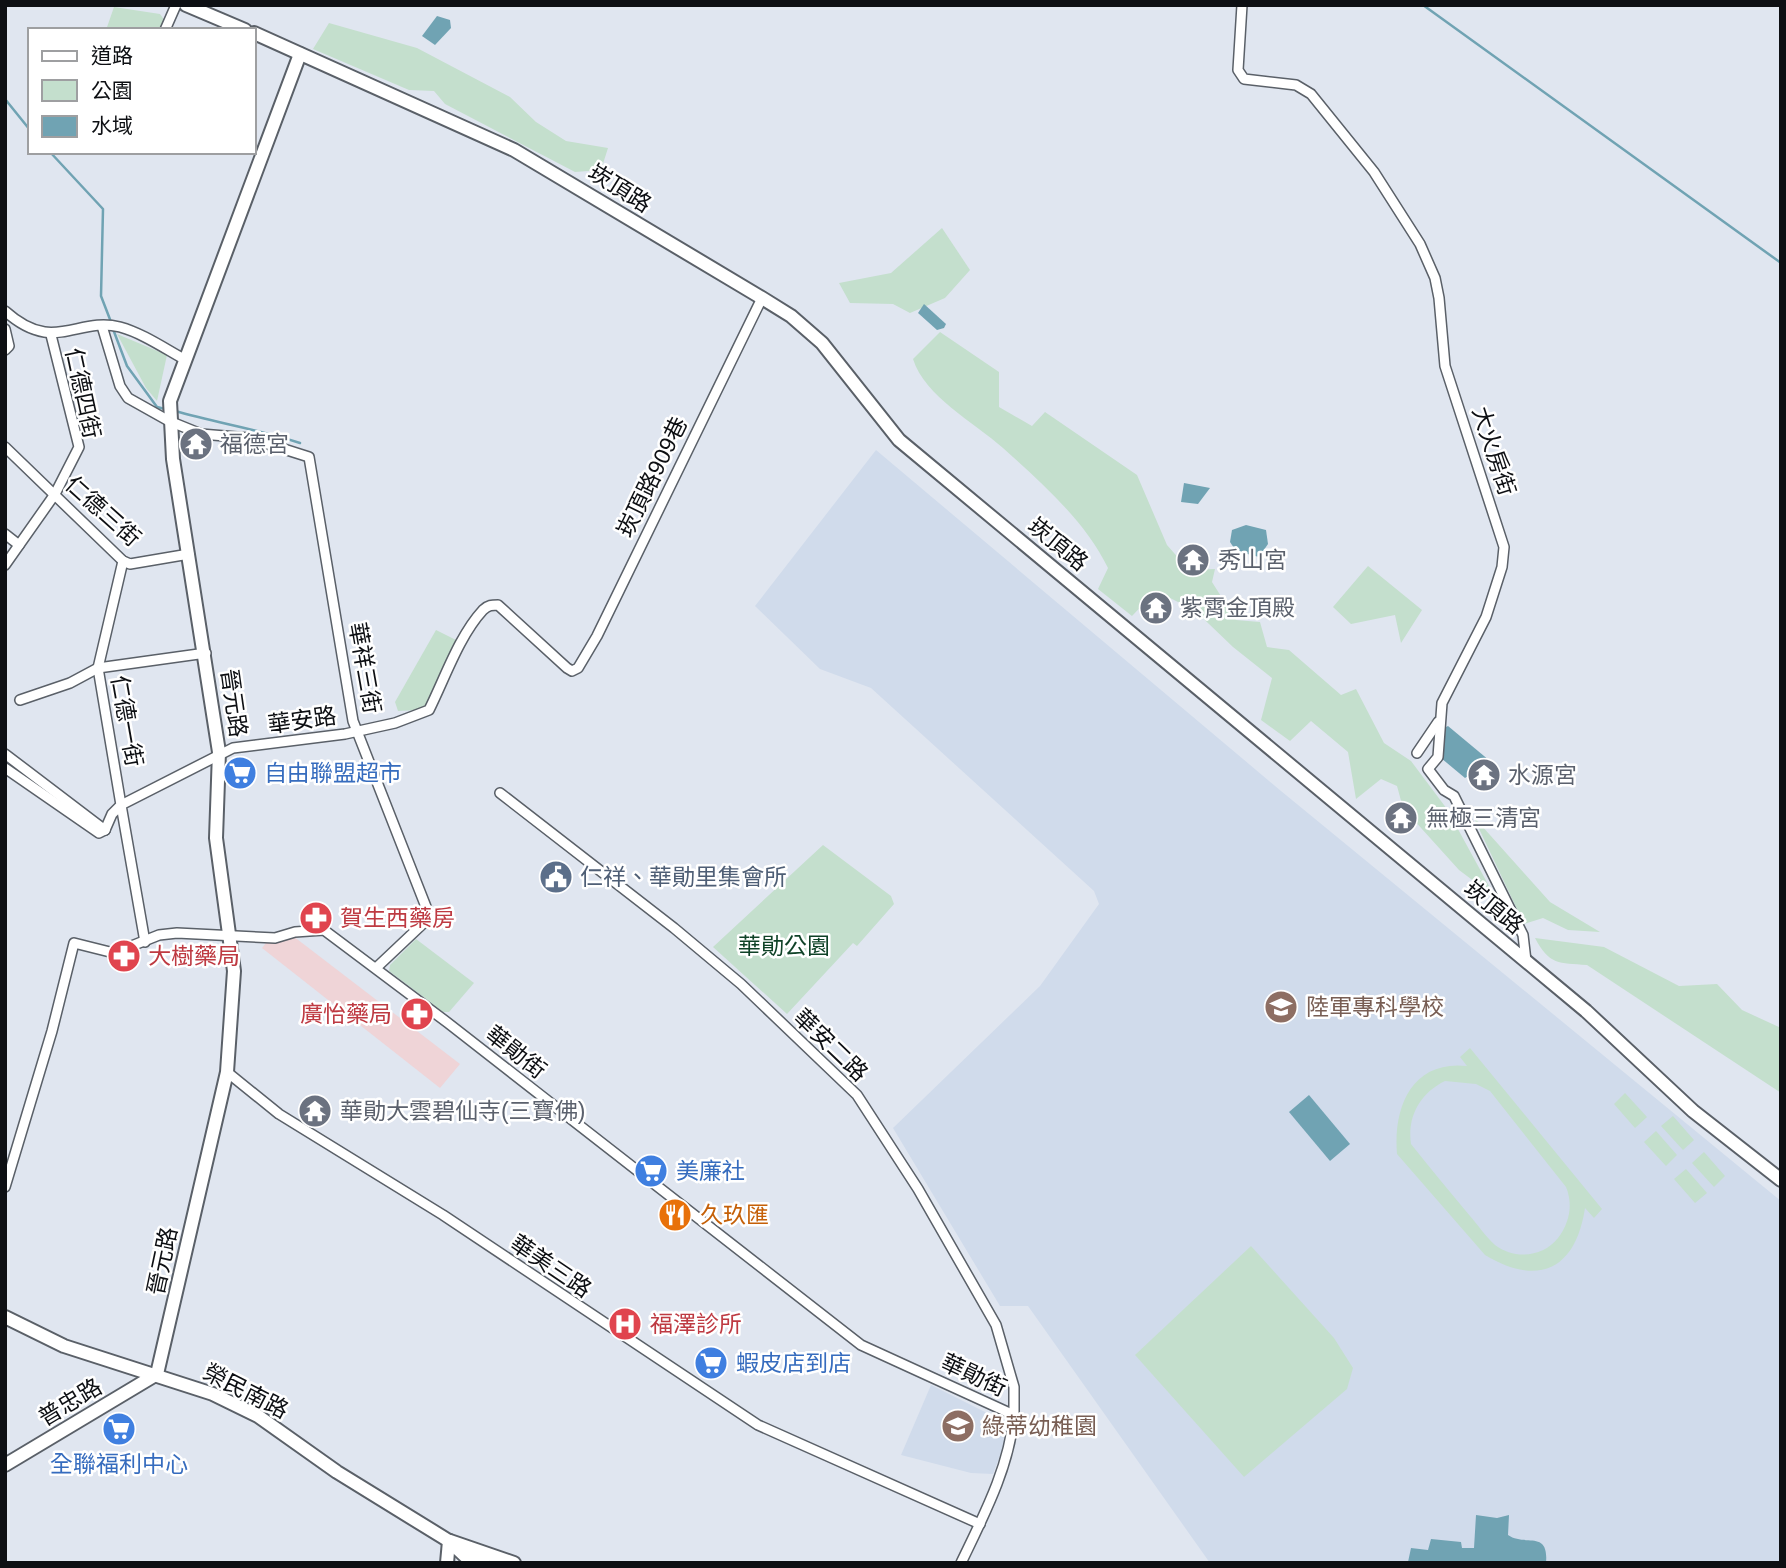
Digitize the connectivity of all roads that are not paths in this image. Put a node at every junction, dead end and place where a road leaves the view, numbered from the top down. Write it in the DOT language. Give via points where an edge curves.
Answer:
graph roads {
  1 [pos="176,5"];
  2 [pos="186,5"];
  3 [pos="1242,5"];
  4 [pos="166,28"];
  5 [pos="240,28"];
  6 [pos="256,34"];
  7 [pos="300,54"];
  8 [pos="762,298"];
  9 [pos="6,316"];
  10 [pos="102,326"];
  11 [pos="5,329"];
  12 [pos="51,335"];
  13 [pos="7,348"];
  14 [pos="184,359"];
  15 [pos="169,421"];
  16 [pos="5,447"];
  17 [pos="55,495"];
  18 [pos="5,534"];
  19 [pos="19,545"];
  20 [pos="190,554"];
  21 [pos="123,561"];
  22 [pos="5,565"];
  23 [pos="205,653"];
  24 [pos="98,668"];
  25 [pos="20,700"];
  26 [pos="429,710"];
  27 [pos="1439,721"];
  28 [pos="357,730"];
  29 [pos="219,752"];
  30 [pos="1417,753"];
  31 [pos="5,754"];
  32 [pos="5,768"];
  33 [pos="500,793"];
  34 [pos="121,805"];
  35 [pos="105,830"];
  36 [pos="228,937"];
  37 [pos="145,942"];
  38 [pos="1527,961"];
  39 [pos="376,968"];
  40 [pos="227,1072"];
  41 [pos="1781,1180"];
  42 [pos="5,1187"];
  43 [pos="5,1317"];
  44 [pos="157,1374"];
  45 [pos="1014,1415"];
  46 [pos="5,1465"];
  47 [pos="980,1524"];
  48 [pos="449,1541"];
  49 [pos="465,1554"];
  50 [pos="447,1563"];
  51 [pos="484,1563"];
  52 [pos="514,1563"];
  53 [pos="961,1563"];
  1 -- 4 [label="street"];
  2 -- 5 [label="street"];
  3 -- 27 [label="street, 大火房街" via="1238,70 1244,79 1296,85 1311,94 1374,172 1420,244 1435,278 1445,366 1504,547 1486,617 1442,703"];
  6 -- 7 [label="street, 崁頂路"];
  7 -- 8 [label="street, 崁頂路" via="514,150"];
  7 -- 14 [label="street, 晉元路"];
  8 -- 26 [label="street, 崁頂路909巷" via="578,668 572,671 498,605 491,604 466,636"];
  8 -- 38 [label="street, 崁頂路" via="822,343 899,440"];
  9 -- 12 [label="street"];
  10 -- 12 [label="street"];
  10 -- 14 [label="street" via="119,327"];
  10 -- 15 [label="street" via="128,398"];
  11 -- 13 [label="street"];
  12 -- 17 [label="street, 仁德四街" via="79,447"];
  14 -- 15 [label="street, 晉元路" via="170,401"];
  15 -- 20 [label="street, 晉元路"];
  15 -- 28 [label="street, 華祥三街" via="201,434 249,438 309,457"];
  16 -- 17 [label="street, 仁德三街"];
  17 -- 19 [label="street, 仁德四街"];
  17 -- 21 [label="street, 仁德三街"];
  18 -- 19 [label="street"];
  19 -- 22 [label="street, 仁德四街"];
  20 -- 21 [label="street, 仁德三街" via="130,564"];
  20 -- 23 [label="street, 晉元路"];
  21 -- 24 [label="street, 仁德一街"];
  23 -- 24 [label="street"];
  23 -- 29 [label="street, 晉元路"];
  24 -- 25 [label="street"];
  24 -- 34 [label="street, 仁德一街"];
  26 -- 28 [label="street, 華安路" via="396,723"];
  27 -- 30 [label="street"];
  27 -- 38 [label="street, 大火房街" via="1438,757 1428,769 1454,796 1522,935"];
  28 -- 29 [label="street, 華安路"];
  28 -- 39 [label="street, 華祥三街" via="430,917"];
  29 -- 34 [label="street, 仁德一街"];
  29 -- 36 [label="street, 晉元路" via="216,838"];
  31 -- 35 [label="street"];
  32 -- 35 [label="street" via="99,833"];
  33 -- 45 [label="street, 華安二路" via="741,984 857,1095 918,1189 996,1325 1014,1387"];
  34 -- 35 [label="street, 仁德一街"];
  34 -- 37 [label="street, 仁德一街"];
  36 -- 37 [label="street, 華勛街" via="177,933"];
  36 -- 39 [label="street, 華勛街" via="275,938 324,930"];
  36 -- 40 [label="street, 晉元路" via="234,971"];
  37 -- 42 [label="street, 華勛街" via="114,953 74,943"];
  38 -- 41 [label="street, 崁頂路" via="1693,1111"];
  39 -- 45 [label="street, 華勛街" via="861,1345"];
  40 -- 44 [label="street, 晉元路"];
  40 -- 47 [label="street, 華美三路" via="279,1114 443,1215 758,1425"];
  43 -- 44 [label="street, 榮民南路" via="64,1346"];
  44 -- 46 [label="street, 普忠路"];
  44 -- 48 [label="street, 榮民南路" via="258,1416 337,1472"];
  45 -- 47 [label="street, 華勛街" via="1011,1444"];
  47 -- 53 [label="street, 華勛街"];
  48 -- 49 [label="street, 榮民南路"];
  48 -- 50 [label="street"];
  49 -- 51 [label="street, 榮民南路"];
  49 -- 52 [label="street, 榮民南路"];
}
